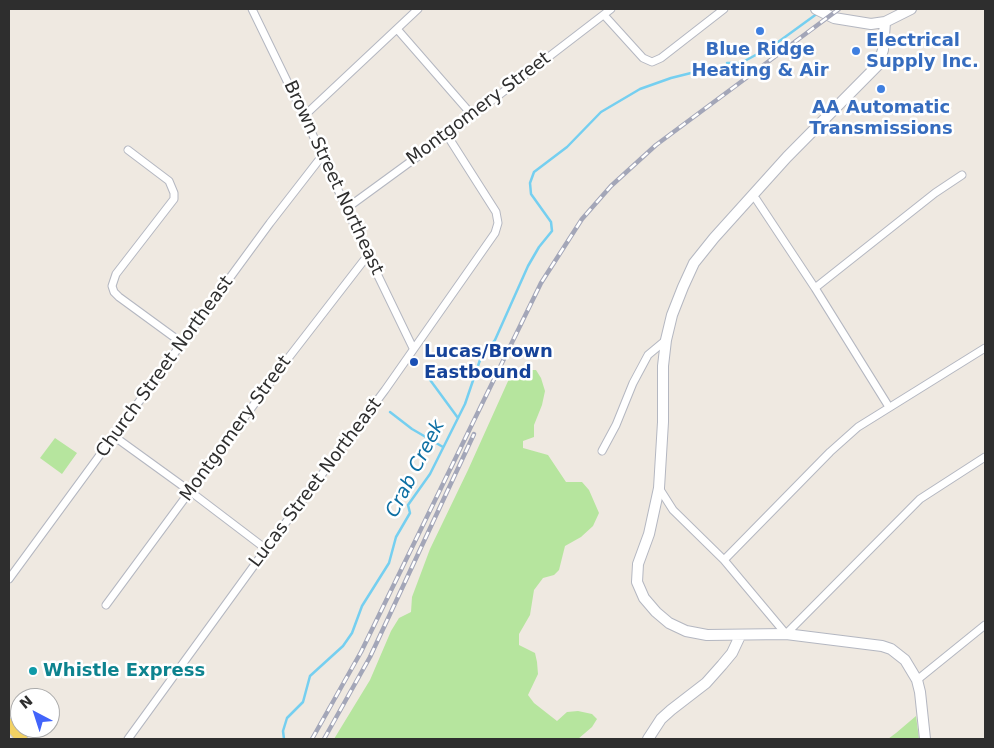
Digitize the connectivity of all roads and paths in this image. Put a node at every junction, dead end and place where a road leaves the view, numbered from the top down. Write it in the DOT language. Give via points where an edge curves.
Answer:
graph roads {
  1 [pos="252,9"];
  2 [pos="418,9"];
  3 [pos="611,9"];
  4 [pos="724,9"];
  5 [pos="911,9"];
  6 [pos="820,11"];
  7 [pos="604,15"];
  8 [pos="885,22"];
  9 [pos="397,29"];
  10 [pos="472,115"];
  11 [pos="304,116"];
  12 [pos="447,135"];
  13 [pos="128,150"];
  14 [pos="322,156"];
  15 [pos="962,175"];
  16 [pos="752,196"];
  17 [pos="347,208"];
  18 [pos="368,255"];
  19 [pos="815,288"];
  20 [pos="666,340"];
  21 [pos="182,343"];
  22 [pos="414,348"];
  23 [pos="985,348"];
  24 [pos="889,407"];
  25 [pos="115,437"];
  26 [pos="602,451"];
  27 [pos="985,457"];
  28 [pos="659,488"];
  29 [pos="191,492"];
  30 [pos="266,549"];
  31 [pos="724,560"];
  32 [pos="9,579"];
  33 [pos="106,605"];
  34 [pos="984,628"];
  35 [pos="786,634"];
  36 [pos="740,636"];
  37 [pos="917,680"];
  38 [pos="9,724"];
  39 [pos="22,739"];
  40 [pos="128,739"];
  41 [pos="648,739"];
  42 [pos="925,739"];
  1 -- 11 [label="street, Brown Street Northeast"];
  2 -- 9 [label="street"];
  3 -- 7 [label="street, Montgomery Street"];
  4 -- 7 [label="street" via="652,62 643,58"];
  5 -- 8 [label="street"];
  6 -- 8 [label="street" via="834,18 871,24"];
  7 -- 10 [label="street, Montgomery Street"];
  8 -- 16 [label="street" via="878,66"];
  9 -- 10 [label="street"];
  9 -- 11 [label="street"];
  10 -- 12 [label="street, Montgomery Street"];
  11 -- 14 [label="street, Brown Street Northeast"];
  12 -- 17 [label="street, Montgomery Street"];
  12 -- 22 [label="street, Lucas Street Northeast" via="484,191 496,212 498,223 495,233"];
  13 -- 21 [label="street" via="169,182 174,199 116,274 112,286 119,297"];
  14 -- 17 [label="street, Brown Street Northeast"];
  14 -- 21 [label="street, Church Street Northeast"];
  15 -- 19 [label="street"];
  16 -- 19 [label="street"];
  16 -- 20 [label="street" via="694,263 680,294"];
  17 -- 18 [label="street, Brown Street Northeast"];
  18 -- 22 [label="street, Brown Street Northeast"];
  18 -- 29 [label="street, Montgomery Street"];
  19 -- 24 [label="street"];
  20 -- 26 [label="street" via="648,355"];
  20 -- 28 [label="street"];
  21 -- 25 [label="street, Church Street Northeast"];
  22 -- 30 [label="street, Lucas Street Northeast"];
  23 -- 24 [label="street"];
  24 -- 31 [label="street" via="858,427 830,452"];
  25 -- 29 [label="street"];
  25 -- 32 [label="street, Church Street Northeast"];
  27 -- 35 [label="street" via="920,499"];
  28 -- 31 [label="street" via="673,510"];
  28 -- 36 [label="street" via="649,534 638,564 637,582 644,598 669,623 686,631"];
  29 -- 30 [label="street"];
  29 -- 33 [label="street, Montgomery Street"];
  30 -- 40 [label="street, Lucas Street Northeast"];
  31 -- 35 [label="street"];
  34 -- 37 [label="street"];
  35 -- 36 [label="street"];
  35 -- 37 [label="street" via="891,649 905,660"];
  36 -- 41 [label="street" via="732,652 706,683 661,719"];
  37 -- 42 [label="street"];
  38 -- 39 [label="main road"];
}
